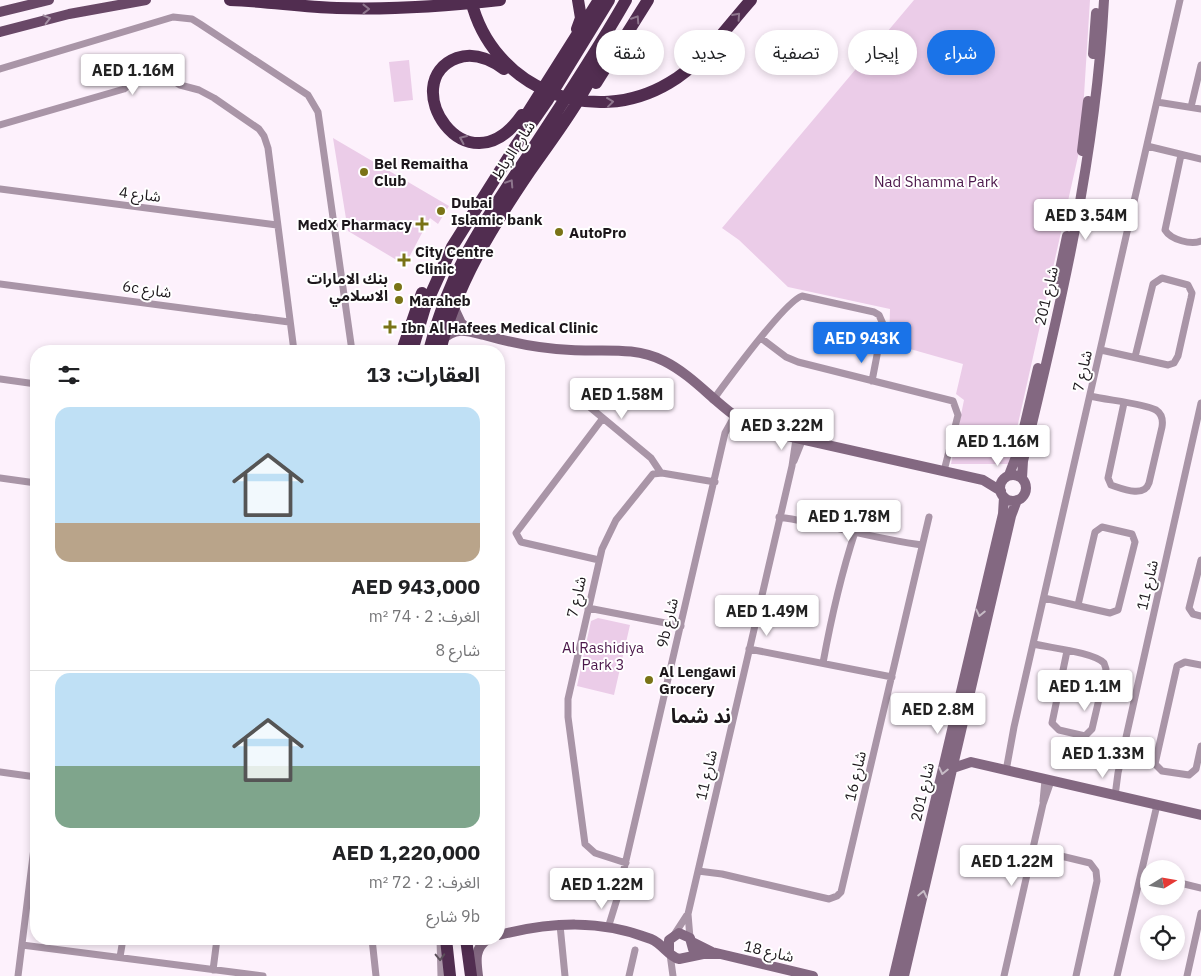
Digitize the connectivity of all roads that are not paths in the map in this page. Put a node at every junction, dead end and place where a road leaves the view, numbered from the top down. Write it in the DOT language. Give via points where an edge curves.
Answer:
graph roads {
  1 [pos="49,0"];
  2 [pos="146,0"];
  3 [pos="230,0"];
  4 [pos="471,0"];
  5 [pos="500,0"];
  6 [pos="578,0"];
  7 [pos="599,0"];
  8 [pos="609,0"];
  9 [pos="626,0"];
  10 [pos="648,0"];
  11 [pos="752,0"];
  12 [pos="1097,0"];
  13 [pos="1104,0"];
  14 [pos="1180,0"];
  15 [pos="0,12"];
  16 [pos="608,30"];
  17 [pos="0,32"];
  18 [pos="571,46"];
  19 [pos="596,49"];
  20 [pos="1201,65"];
  21 [pos="596,68"];
  22 [pos="0,69"];
  23 [pos="526,80"];
  24 [pos="541,92"];
  25 [pos="1156,102"];
  26 [pos="1191,107"];
  27 [pos="1201,109"];
  28 [pos="0,125"];
  29 [pos="559,130"];
  30 [pos="1147,146"];
  31 [pos="1181,155"];
  32 [pos="1201,159"];
  33 [pos="0,189"];
  34 [pos="277,226"];
  35 [pos="1201,241"];
  36 [pos="0,284"];
  37 [pos="454,308"];
  38 [pos="289,322"];
  39 [pos="471,331"];
  40 [pos="762,337"];
  41 [pos="293,345"];
  42 [pos="351,345"];
  43 [pos="404,345"];
  44 [pos="414,345"];
  45 [pos="430,345"];
  46 [pos="441,345"];
  47 [pos="442,345"];
  48 [pos="1101,350"];
  49 [pos="1135,357"];
  50 [pos="0,379"];
  51 [pos="871,380"];
  52 [pos="30,383"];
  53 [pos="1090,396"];
  54 [pos="711,398"];
  55 [pos="580,400"];
  56 [pos="1124,403"];
  57 [pos="1201,403"];
  58 [pos="603,418"];
  59 [pos="737,419"];
  60 [pos="799,440"];
  61 [pos="947,472"];
  62 [pos="657,474"];
  63 [pos="1008,476"];
  64 [pos="0,478"];
  65 [pos="1022,478"];
  66 [pos="983,480"];
  67 [pos="30,482"];
  68 [pos="714,484"];
  69 [pos="1003,494"];
  70 [pos="1017,500"];
  71 [pos="780,514"];
  72 [pos="929,517"];
  73 [pos="852,532"];
  74 [pos="922,548"];
  75 [pos="599,560"];
  76 [pos="1201,560"];
  77 [pos="1044,598"];
  78 [pos="1078,605"];
  79 [pos="588,606"];
  80 [pos="1201,616"];
  81 [pos="680,628"];
  82 [pos="1034,644"];
  83 [pos="750,646"];
  84 [pos="1067,651"];
  85 [pos="821,663"];
  86 [pos="1201,665"];
  87 [pos="891,679"];
  88 [pos="1201,746"];
  89 [pos="958,747"];
  90 [pos="971,762"];
  91 [pos="953,768"];
  92 [pos="1005,770"];
  93 [pos="0,772"];
  94 [pos="30,776"];
  95 [pos="1048,780"];
  96 [pos="1113,795"];
  97 [pos="1156,805"];
  98 [pos="1201,815"];
  99 [pos="1032,849"];
  100 [pos="1144,860"];
  101 [pos="626,861"];
  102 [pos="698,869"];
  103 [pos="1140,878"];
  104 [pos="30,880"];
  105 [pos="1185,884"];
  106 [pos="1201,888"];
  107 [pos="1201,913"];
  108 [pos="688,914"];
  109 [pos="560,925"];
  110 [pos="610,929"];
  111 [pos="505,933"];
  112 [pos="673,935"];
  113 [pos="645,937"];
  114 [pos="691,940"];
  115 [pos="22,945"];
  116 [pos="122,945"];
  117 [pos="216,945"];
  118 [pos="373,945"];
  119 [pos="440,945"];
  120 [pos="447,945"];
  121 [pos="467,945"];
  122 [pos="483,945"];
  123 [pos="635,950"];
  124 [pos="670,953"];
  125 [pos="719,954"];
  126 [pos="120,957"];
  127 [pos="686,958"];
  128 [pos="212,970"];
  129 [pos="18,976"];
  130 [pos="262,976"];
  131 [pos="376,976"];
  132 [pos="441,976"];
  133 [pos="450,976"];
  134 [pos="471,976"];
  135 [pos="478,976"];
  136 [pos="565,976"];
  137 [pos="629,976"];
  138 [pos="674,976"];
  139 [pos="813,976"];
  140 [pos="894,976"];
  141 [pos="904,976"];
  142 [pos="1004,976"];
  143 [pos="1076,976"];
  144 [pos="1117,976"];
  145 [pos="1186,976"];
  1 -- 15 [label="main road"];
  17 -- 2 [label="main road, one-way" via="69,14"];
  3 -- 5 [label="highway, one-way" via="376,9"];
  4 -- 23 [label="highway" via="491,46 510,68"];
  6 -- 18 [label="highway" via="581,18"];
  7 -- 18 [label="highway"];
  8 -- 44 [label="highway, شارع الرباط" via="452,247 425,307"];
  9 -- 16 [label="highway, شارع الرباط"];
  29 -- 10 [label="highway, one-way" via="601,77"];
  23 -- 11 [label="highway, one-way" via="548,93 574,101 601,103 631,98 660,88 686,71"];
  12 -- 63 [label="street, شارع 201" via="1090,86 1074,199 1053,304 1016,459"];
  13 -- 65 [label="street, شارع 201" via="1097,87 1081,200 1023,461"];
  14 -- 25 [label="street, شارع 7"];
  18 -- 24 [label="highway"];
  45 -- 19 [label="highway, شارع الرباط, one-way" via="449,288 473,239"];
  20 -- 26 [label="street"];
  21 -- 29 [label="highway"];
  22 -- 42 [label="street" via="172,17 182,17 200,24 308,95 318,112"];
  24 -- 23 [label="highway, one-way" via="495,141 468,142 445,128 437,115 433,100 434,83 441,70 457,58 479,56 491,60 514,77"];
  24 -- 43 [label="highway" via="447,238 412,318"];
  25 -- 26 [label="street"];
  25 -- 30 [label="street, شارع 7"];
  26 -- 27 [label="street"];
  28 -- 34 [label="street" via="120,90 154,72 163,74 180,86 209,95 256,126 264,136"];
  29 -- 37 [label="highway" via="487,238"];
  30 -- 31 [label="street"];
  30 -- 48 [label="street, شارع 7"];
  31 -- 32 [label="street"];
  31 -- 35 [label="street" via="1165,230 1173,238"];
  33 -- 34 [label="street, شارع 4"];
  34 -- 38 [label="street"];
  36 -- 38 [label="street, 6c شارع"];
  37 -- 39 [label="street"];
  37 -- 46 [label="highway"];
  38 -- 41 [label="street"];
  39 -- 47 [label="street" via="453,332"];
  39 -- 54 [label="street" via="553,349 641,353 673,366"];
  40 -- 51 [label="street" via="774,349 798,362"];
  40 -- 51 [label="street" via="794,300 807,296 874,312 880,315 883,324"];
  40 -- 54 [label="street"];
  48 -- 49 [label="street"];
  48 -- 53 [label="street, شارع 7"];
  49 -- 49 [label="street" via="1168,365 1176,360 1192,293 1188,285 1162,278 1153,284"];
  50 -- 52 [label="street"];
  51 -- 61 [label="street" via="953,402 958,415"];
  53 -- 56 [label="street"];
  53 -- 77 [label="street, شارع 7"];
  54 -- 59 [label="street"];
  55 -- 58 [label="street"];
  56 -- 56 [label="street" via="1156,410 1163,420 1148,486 1140,492 1111,485 1108,478"];
  57 -- 96 [label="street, شارع 11"];
  58 -- 62 [label="street" via="651,458"];
  58 -- 75 [label="street" via="517,529 516,536 521,542"];
  59 -- 60 [label="street" via="760,430"];
  59 -- 68 [label="street, 9b شارع" via="724,441"];
  60 -- 61 [label="street"];
  60 -- 71 [label="street, شارع 11"];
  61 -- 66 [label="street"];
  62 -- 68 [label="street"];
  62 -- 75 [label="street, شارع 7" via="616,520"];
  63 -- 65 [label="street"];
  63 -- 66 [label="street"];
  63 -- 69 [label="street" via="1001,483"];
  64 -- 67 [label="street"];
  65 -- 70 [label="street" via="1026,489"];
  66 -- 69 [label="street"];
  68 -- 81 [label="street, 9b شارع"];
  69 -- 70 [label="street"];
  69 -- 140 [label="street, شارع 201, one-way" via="1004,514"];
  70 -- 89 [label="street, شارع 201"];
  71 -- 73 [label="street"];
  71 -- 83 [label="street, شارع 11"];
  72 -- 74 [label="street, شارع 16"];
  73 -- 74 [label="street"];
  73 -- 85 [label="street"];
  74 -- 87 [label="street, شارع 16"];
  75 -- 79 [label="street, شارع 7"];
  76 -- 80 [label="street" via="1189,608 1193,614"];
  77 -- 78 [label="street"];
  77 -- 82 [label="street, شارع 7"];
  78 -- 78 [label="street" via="1110,613 1118,610 1135,542 1132,534 1102,527 1095,532"];
  79 -- 81 [label="street"];
  79 -- 101 [label="street, شارع 7" via="568,711 584,842 592,852"];
  81 -- 101 [label="street, 9b شارع"];
  82 -- 84 [label="street"];
  82 -- 92 [label="street, شارع 7"];
  83 -- 85 [label="street"];
  83 -- 102 [label="street, شارع 11"];
  84 -- 84 [label="street" via="1098,659 1106,666 1092,729 1085,736 1059,730 1052,723"];
  85 -- 87 [label="street"];
  86 -- 88 [label="street" via="1184,662 1177,666 1155,764 1162,770 1189,776 1196,769"];
  87 -- 102 [label="street, شارع 16" via="839,894 825,898"];
  89 -- 90 [label="street"];
  89 -- 91 [label="street, شارع 201"];
  90 -- 91 [label="street"];
  90 -- 92 [label="street"];
  141 -- 91 [label="street, شارع 201, one-way"];
  92 -- 95 [label="street"];
  93 -- 94 [label="street"];
  95 -- 96 [label="street"];
  95 -- 99 [label="street"];
  96 -- 97 [label="street"];
  97 -- 98 [label="street"];
  97 -- 100 [label="street"];
  99 -- 142 [label="street"];
  99 -- 143 [label="street" via="1090,863 1096,871 1097,881"];
  101 -- 110 [label="street, 9b شارع"];
  102 -- 108 [label="street, شارع 11"];
  103 -- 144 [label="street"];
  104 -- 115 [label="street"];
  105 -- 106 [label="street"];
  107 -- 145 [label="street"];
  108 -- 112 [label="street, شارع 11"];
  108 -- 114 [label="street, شارع 11"];
  109 -- 110 [label="street" via="584,923"];
  109 -- 111 [label="street"];
  109 -- 136 [label="street"];
  110 -- 113 [label="street"];
  112 -- 113 [label="street"];
  112 -- 114 [label="street" via="682,934"];
  112 -- 124 [label="street" via="668,943"];
  113 -- 124 [label="street" via="661,944"];
  114 -- 125 [label="street, شارع 18"];
  114 -- 127 [label="street" via="692,952"];
  115 -- 126 [label="street"];
  115 -- 129 [label="street"];
  116 -- 126 [label="street"];
  117 -- 128 [label="street"];
  118 -- 131 [label="street"];
  119 -- 132 [label="street, one-way"];
  120 -- 133 [label="highway"];
  121 -- 134 [label="highway"];
  122 -- 135 [label="street" via="478,951"];
  123 -- 137 [label="street"];
  124 -- 127 [label="street" via="679,959"];
  124 -- 138 [label="street"];
  125 -- 127 [label="street, شارع 18"];
  125 -- 139 [label="street, شارع 18"];
  126 -- 128 [label="street"];
  127 -- 138 [label="street"];
  128 -- 130 [label="street"];
}
